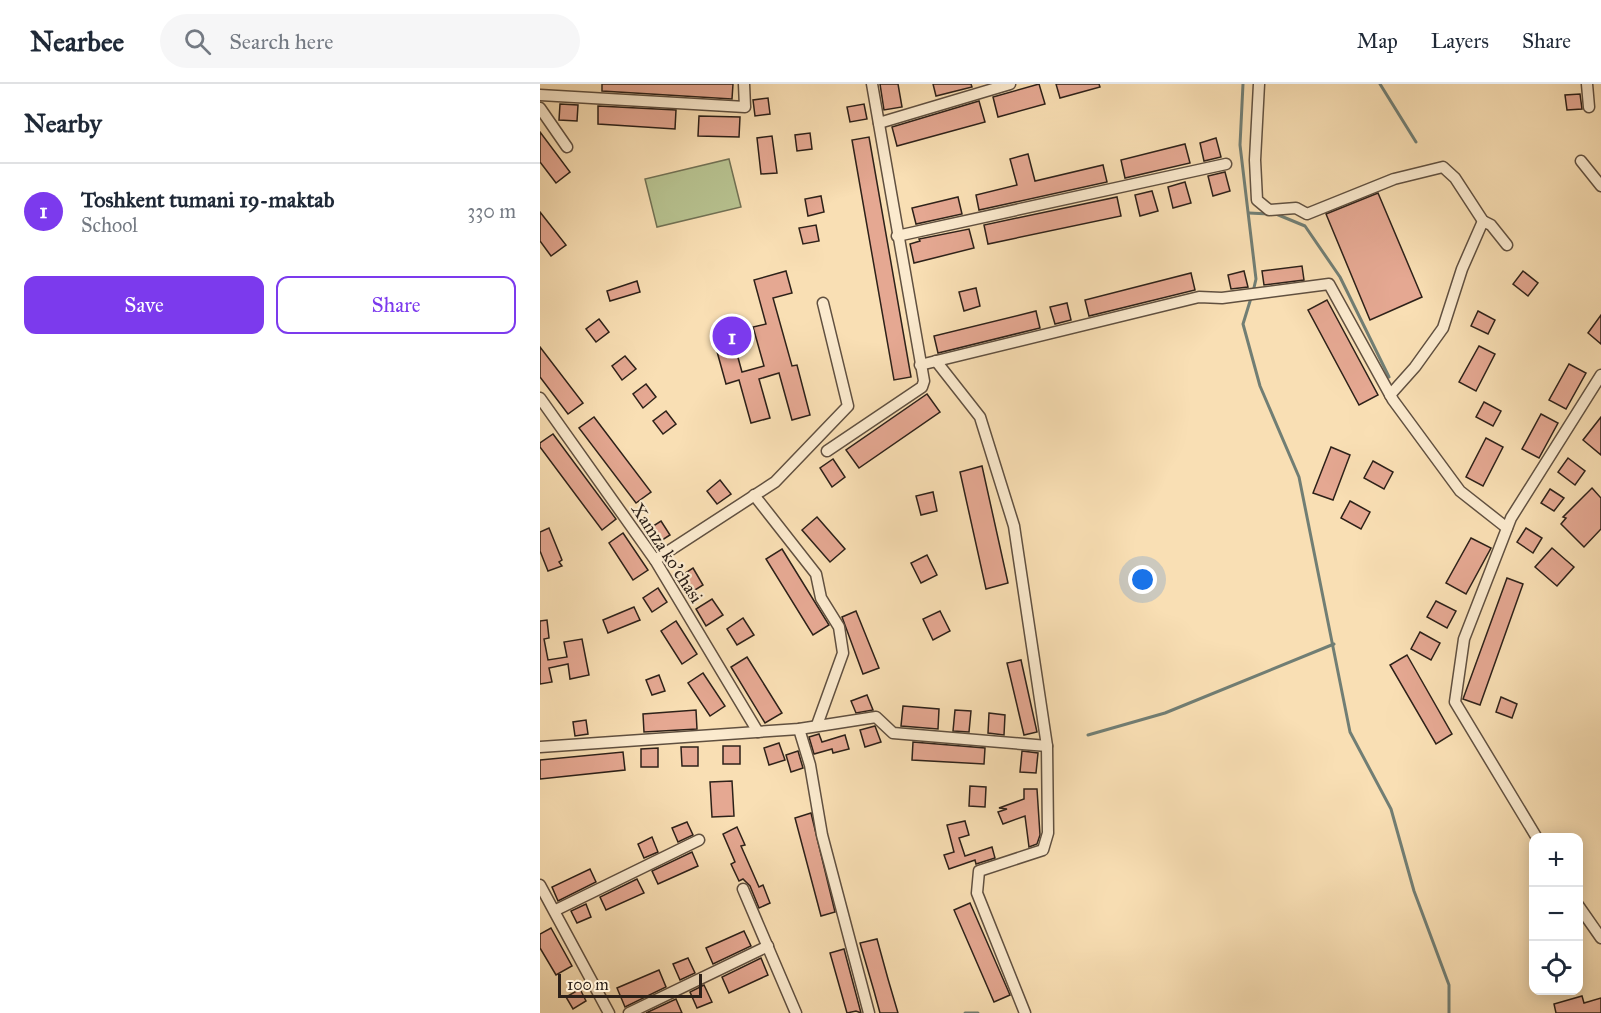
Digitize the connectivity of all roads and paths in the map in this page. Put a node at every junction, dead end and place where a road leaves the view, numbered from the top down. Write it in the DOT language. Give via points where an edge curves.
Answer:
graph roads {
  1 [pos="744,84"];
  2 [pos="872,84"];
  3 [pos="1010,84"];
  4 [pos="1259,84"];
  5 [pos="1587,84"];
  6 [pos="540,95"];
  7 [pos="1589,107"];
  8 [pos="540,108"];
  9 [pos="879,123"];
  10 [pos="567,147"];
  11 [pos="1581,161"];
  12 [pos="1226,164"];
  13 [pos="1601,186"];
  14 [pos="1483,221"];
  15 [pos="897,236"];
  16 [pos="1507,245"];
  17 [pos="823,303"];
  18 [pos="936,361"];
  19 [pos="920,365"];
  20 [pos="1601,375"];
  21 [pos="1390,394"];
  22 [pos="540,398"];
  23 [pos="827,451"];
  24 [pos="754,495"];
  25 [pos="1507,528"];
  26 [pos="655,560"];
  27 [pos="817,725"];
  28 [pos="799,729"];
  29 [pos="758,732"];
  30 [pos="1047,746"];
  31 [pos="540,747"];
  32 [pos="1535,833"];
  33 [pos="699,840"];
  34 [pos="540,885"];
  35 [pos="743,889"];
  36 [pos="556,910"];
  37 [pos="1583,912"];
  38 [pos="1601,938"];
  39 [pos="768,946"];
  40 [pos="609,1013"];
  41 [pos="629,1013"];
  42 [pos="796,1013"];
  43 [pos="869,1013"];
  44 [pos="1025,1013"];
  1 -- 6 [label="street" via="745,106"];
  2 -- 9 [label="street"];
  3 -- 9 [label="street"];
  4 -- 14 [label="street" via="1254,160 1257,200 1269,210 1296,208 1307,214 1394,179 1443,167 1455,178"];
  5 -- 7 [label="street"];
  8 -- 10 [label="street"];
  9 -- 15 [label="street"];
  11 -- 13 [label="street"];
  12 -- 15 [label="street"];
  14 -- 16 [label="street"];
  14 -- 21 [label="street" via="1443,328"];
  15 -- 19 [label="street"];
  17 -- 24 [label="street" via="848,406 775,482"];
  18 -- 19 [label="street"];
  18 -- 21 [label="street" via="1199,297 1329,284"];
  18 -- 30 [label="street" via="981,417 1014,526"];
  19 -- 23 [label="street" via="922,387"];
  20 -- 25 [label="street"];
  21 -- 25 [label="street" via="1460,491"];
  22 -- 26 [label="street, Xamza ko'chasi"];
  24 -- 26 [label="street"];
  24 -- 27 [label="street" via="816,574 821,598 839,627 843,654"];
  25 -- 32 [label="street" via="1464,639 1455,702"];
  26 -- 29 [label="street, Xamza ko'chasi"];
  27 -- 28 [label="street"];
  27 -- 30 [label="street" via="876,717 893,733"];
  28 -- 29 [label="street"];
  28 -- 43 [label="street" via="810,765 822,835"];
  29 -- 31 [label="street"];
  30 -- 44 [label="street" via="1048,833 1043,850 979,871 977,893"];
  33 -- 36 [label="street"];
  34 -- 36 [label="street"];
  35 -- 39 [label="street"];
  36 -- 40 [label="street"];
  37 -- 38 [label="street"];
  39 -- 41 [label="street"];
  39 -- 42 [label="street"];
}
